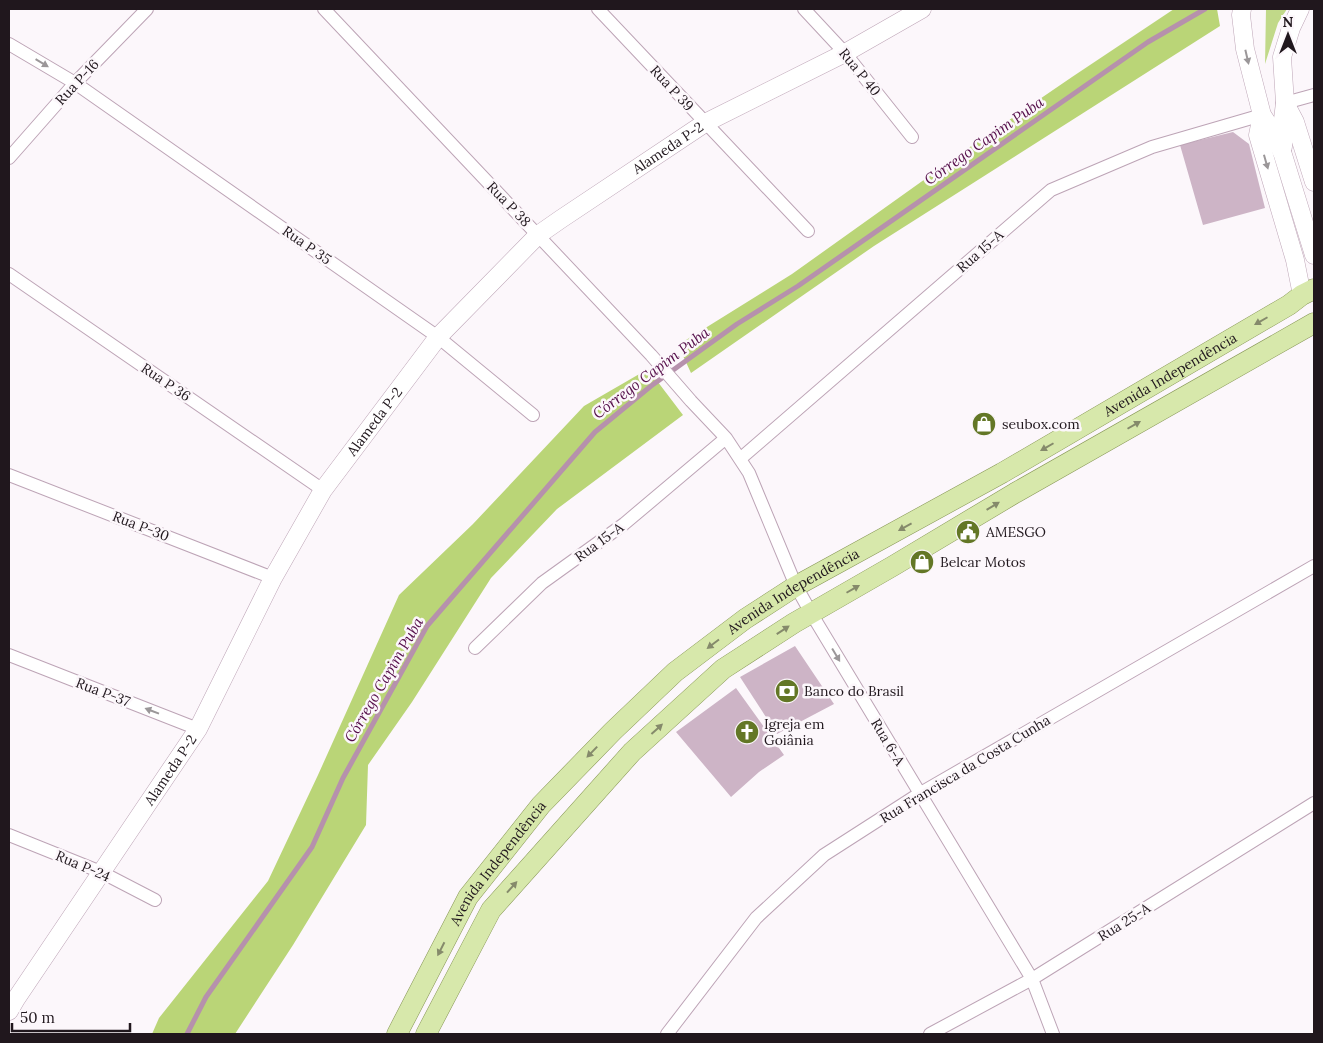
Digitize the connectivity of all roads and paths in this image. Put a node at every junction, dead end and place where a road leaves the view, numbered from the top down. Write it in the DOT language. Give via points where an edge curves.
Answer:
graph roads {
  1 [pos="147,9"];
  2 [pos="324,9"];
  3 [pos="598,9"];
  4 [pos="804,9"];
  5 [pos="922,9"];
  6 [pos="1242,9"];
  7 [pos="1300,9"];
  8 [pos="9,44"];
  9 [pos="845,53"];
  10 [pos="75,83"];
  11 [pos="1314,95"];
  12 [pos="1285,103"];
  13 [pos="1262,115"];
  14 [pos="705,123"];
  15 [pos="912,137"];
  16 [pos="1283,155"];
  17 [pos="9,158"];
  18 [pos="1314,182"];
  19 [pos="808,231"];
  20 [pos="538,235"];
  21 [pos="1314,254"];
  22 [pos="9,274"];
  23 [pos="1309,292"];
  24 [pos="1313,325"];
  25 [pos="438,337"];
  26 [pos="691,401"];
  27 [pos="533,415"];
  28 [pos="726,438"];
  29 [pos="740,459"];
  30 [pos="1002,473"];
  31 [pos="9,475"];
  32 [pos="323,490"];
  33 [pos="1015,493"];
  34 [pos="1314,566"];
  35 [pos="273,578"];
  36 [pos="796,586"];
  37 [pos="811,613"];
  38 [pos="475,648"];
  39 [pos="9,655"];
  40 [pos="198,728"];
  41 [pos="919,794"];
  42 [pos="1314,803"];
  43 [pos="9,835"];
  44 [pos="100,872"];
  45 [pos="468,897"];
  46 [pos="155,900"];
  47 [pos="491,910"];
  48 [pos="1032,979"];
  49 [pos="9,1011"];
  50 [pos="397,1034"];
  51 [pos="426,1034"];
  52 [pos="667,1034"];
  53 [pos="930,1034"];
  54 [pos="1053,1034"];
  1 -- 10 [label="street, Rua P-16"];
  2 -- 20 [label="street, Rua P 38"];
  3 -- 14 [label="street, Rua P 39"];
  4 -- 9 [label="street, Rua P 40"];
  5 -- 9 [label="street, Alameda P-2"];
  6 -- 13 [label="street, one-way" via="1246,48"];
  7 -- 12 [label="street" via="1282,57"];
  8 -- 10 [label="street, Rua P 35, one-way"];
  9 -- 14 [label="street, Alameda P-2"];
  9 -- 15 [label="street, Rua P 40"];
  10 -- 17 [label="street, Rua P-16"];
  10 -- 25 [label="street, Rua P 35"];
  11 -- 12 [label="street"];
  12 -- 16 [label="street"];
  12 -- 18 [label="street" via="1295,122"];
  13 -- 16 [label="street"];
  13 -- 23 [label="street, one-way" via="1258,135 1294,260"];
  13 -- 29 [label="street, Rua 15-A" via="1152,148 1051,190"];
  14 -- 19 [label="street, Rua P 39"];
  14 -- 20 [label="street, Alameda P-2"];
  16 -- 21 [label="street"];
  20 -- 25 [label="street, Alameda P-2"];
  20 -- 26 [label="street, Rua P 38"];
  22 -- 32 [label="street, Rua P 36"];
  23 -- 30 [label="main road, Avenida Independência, one-way"];
  33 -- 24 [label="main road, Avenida Independência, one-way"];
  25 -- 27 [label="street, Rua P 35"];
  25 -- 32 [label="street, Alameda P-2"];
  26 -- 28 [label="street, Rua 6-A"];
  28 -- 29 [label="street, Rua 6-A"];
  28 -- 38 [label="street, Rua 15-A" via="624,524 542,583"];
  29 -- 36 [label="street, Rua 6-A" via="749,472"];
  30 -- 33 [label="main road"];
  30 -- 36 [label="main road, Avenida Independência, one-way"];
  31 -- 35 [label="street, Rua P-30"];
  32 -- 35 [label="street, Alameda P-2"];
  37 -- 33 [label="main road, Avenida Independência, one-way"];
  34 -- 41 [label="street, Rua Francisca da Costa Cunha"];
  35 -- 40 [label="street, Alameda P-2"];
  36 -- 37 [label="street, Rua 6-A"];
  36 -- 45 [label="main road, Avenida Independência, one-way" via="675,672 542,805"];
  37 -- 41 [label="street, Rua 6-A, one-way"];
  47 -- 37 [label="main road, Avenida Independência, one-way" via="632,752 723,669"];
  40 -- 39 [label="street, Rua P-37, one-way"];
  40 -- 44 [label="street, Alameda P-2"];
  41 -- 48 [label="street, Rua 6-A"];
  41 -- 52 [label="street, Rua Francisca da Costa Cunha" via="824,855 756,918"];
  42 -- 48 [label="street, Rua 25-A"];
  43 -- 44 [label="street, Rua P-24"];
  44 -- 46 [label="street, Rua P-24"];
  44 -- 49 [label="street, Alameda P-2"];
  45 -- 47 [label="main road"];
  45 -- 50 [label="main road, Avenida Independência, one-way"];
  47 -- 51 [label="main road, Avenida Independência"];
  48 -- 53 [label="street, Rua 25-A"];
  48 -- 54 [label="street, Rua 6-A"];
}
